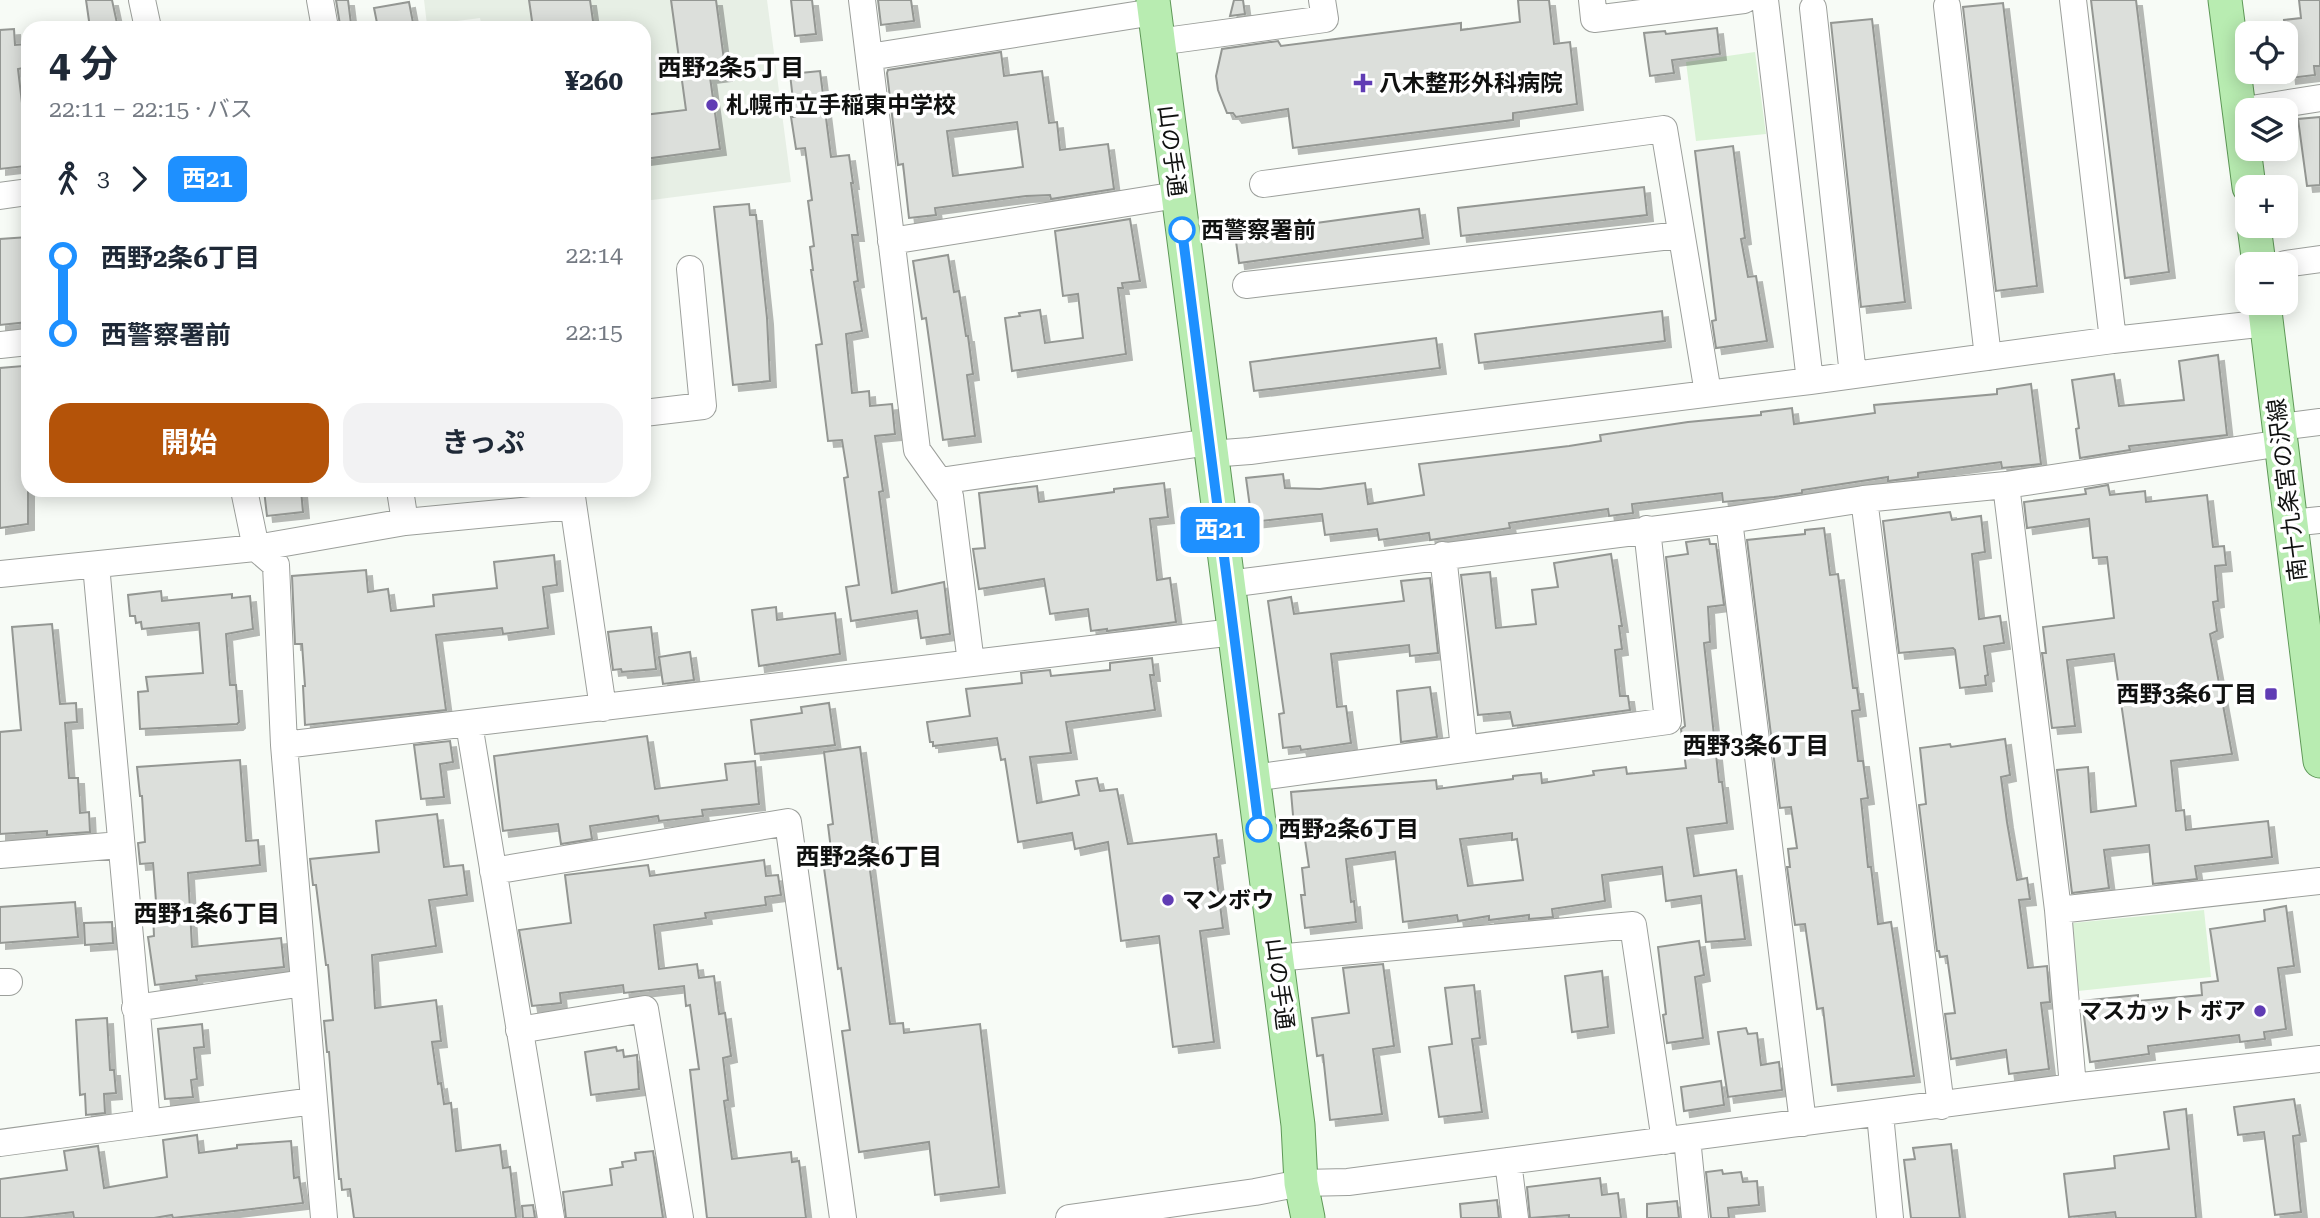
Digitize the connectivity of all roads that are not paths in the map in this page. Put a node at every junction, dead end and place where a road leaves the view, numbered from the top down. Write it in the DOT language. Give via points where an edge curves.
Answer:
graph roads {
  1 [pos="142,0"];
  2 [pos="320,0"];
  3 [pos="862,0"];
  4 [pos="1322,0"];
  5 [pos="1592,0"];
  6 [pos="1744,0"];
  7 [pos="1765,0"];
  8 [pos="2073,0"];
  9 [pos="2225,0"];
  10 [pos="1947,6"];
  11 [pos="1812,8"];
  12 [pos="1155,18"];
  13 [pos="146,21"];
  14 [pos="324,21"];
  15 [pos="869,57"];
  16 [pos="2237,98"];
  17 [pos="2320,98"];
  18 [pos="2298,102"];
  19 [pos="1263,184"];
  20 [pos="21,193"];
  21 [pos="1177,195"];
  22 [pos="0,196"];
  23 [pos="1680,235"];
  24 [pos="891,241"];
  25 [pos="2320,259"];
  26 [pos="2298,262"];
  27 [pos="690,269"];
  28 [pos="1246,285"];
  29 [pos="2254,315"];
  30 [pos="2265,315"];
  31 [pos="2113,340"];
  32 [pos="21,343"];
  33 [pos="0,345"];
  34 [pos="1988,357"];
  35 [pos="1853,375"];
  36 [pos="1810,381"];
  37 [pos="1708,393"];
  38 [pos="651,412"];
  39 [pos="2320,422"];
  40 [pos="2281,435"];
  41 [pos="1210,448"];
  42 [pos="940,481"];
  43 [pos="2006,485"];
  44 [pos="245,497"];
  45 [pos="401,497"];
  46 [pos="572,498"];
  47 [pos="1864,499"];
  48 [pos="1728,520"];
  49 [pos="405,522"];
  50 [pos="2306,522"];
  51 [pos="1647,529"];
  52 [pos="256,548"];
  53 [pos="1443,555"];
  54 [pos="96,565"];
  55 [pos="0,574"];
  56 [pos="1228,584"];
  57 [pos="1234,632"];
  58 [pos="971,663"];
  59 [pos="603,708"];
  60 [pos="469,724"];
  61 [pos="284,745"];
  62 [pos="1464,749"];
  63 [pos="2319,752"];
  64 [pos="1253,778"];
  65 [pos="120,845"];
  66 [pos="0,855"];
  67 [pos="493,871"];
  68 [pos="2320,881"];
  69 [pos="2058,910"];
  70 [pos="1276,958"];
  71 [pos="304,983"];
  72 [pos="135,1008"];
  73 [pos="519,1030"];
  74 [pos="2320,1059"];
  75 [pos="2073,1087"];
  76 [pos="314,1101"];
  77 [pos="1941,1106"];
  78 [pos="1880,1114"];
  79 [pos="147,1123"];
  80 [pos="1803,1123"];
  81 [pos="1676,1140"];
  82 [pos="0,1143"];
  83 [pos="1508,1161"];
  84 [pos="1301,1183"];
  85 [pos="324,1218"];
  86 [pos="551,1218"];
  87 [pos="680,1218"];
  88 [pos="843,1218"];
  89 [pos="1074,1218"];
  90 [pos="1308,1218"];
  91 [pos="1515,1218"];
  92 [pos="1695,1218"];
  93 [pos="1890,1218"];
  1 -- 13 [label="street"];
  2 -- 14 [label="street"];
  3 -- 15 [label="street"];
  4 -- 12 [label="street" via="1325,19"];
  5 -- 6 [label="street" via="1594,19"];
  7 -- 36 [label="street"];
  8 -- 31 [label="street"];
  9 -- 16 [label="main road"];
  10 -- 34 [label="street"];
  11 -- 35 [label="street"];
  12 -- 15 [label="street"];
  12 -- 21 [label="main road, 山の手通"];
  15 -- 24 [label="street"];
  17 -- 18 [label="street"];
  19 -- 23 [label="street" via="1664,129"];
  20 -- 22 [label="street"];
  21 -- 24 [label="street"];
  21 -- 41 [label="main road, 山の手通"];
  23 -- 28 [label="street"];
  23 -- 37 [label="street"];
  24 -- 42 [label="street" via="917,450"];
  25 -- 26 [label="street"];
  27 -- 38 [label="street" via="703,406"];
  29 -- 31 [label="street"];
  30 -- 40 [label="main road, 南十九条宮の沢線"];
  31 -- 34 [label="street"];
  32 -- 33 [label="street"];
  34 -- 35 [label="street"];
  35 -- 36 [label="street"];
  36 -- 37 [label="street"];
  37 -- 41 [label="street" via="1250,451"];
  39 -- 40 [label="street"];
  40 -- 43 [label="street"];
  40 -- 50 [label="main road, 南十九条宮の沢線"];
  41 -- 42 [label="street"];
  41 -- 56 [label="main road, 山の手通"];
  42 -- 58 [label="street" via="950,496"];
  43 -- 47 [label="street"];
  43 -- 69 [label="street"];
  44 -- 52 [label="street"];
  45 -- 49 [label="street"];
  46 -- 49 [label="street"];
  46 -- 59 [label="street"];
  47 -- 48 [label="street"];
  47 -- 77 [label="street"];
  48 -- 51 [label="street"];
  48 -- 80 [label="street"];
  49 -- 52 [label="street"];
  50 -- 63 [label="main road, 南十九条宮の沢線"];
  51 -- 53 [label="street"];
  51 -- 62 [label="street" via="1668,721"];
  52 -- 54 [label="street"];
  52 -- 61 [label="street" via="276,565"];
  53 -- 56 [label="street"];
  53 -- 62 [label="street"];
  54 -- 55 [label="street"];
  54 -- 65 [label="street"];
  56 -- 57 [label="main road, 山の手通"];
  57 -- 58 [label="street"];
  57 -- 64 [label="main road, 山の手通"];
  58 -- 59 [label="street"];
  59 -- 60 [label="street"];
  60 -- 61 [label="street"];
  60 -- 67 [label="street"];
  61 -- 71 [label="street"];
  62 -- 64 [label="street"];
  64 -- 70 [label="main road, 山の手通"];
  65 -- 66 [label="street"];
  65 -- 72 [label="street"];
  67 -- 73 [label="street"];
  67 -- 88 [label="street" via="788,822"];
  68 -- 69 [label="street"];
  69 -- 75 [label="street"];
  70 -- 81 [label="street" via="1633,925"];
  70 -- 84 [label="main road, 山の手通"];
  71 -- 72 [label="street"];
  71 -- 76 [label="street"];
  72 -- 79 [label="street"];
  73 -- 86 [label="street"];
  73 -- 87 [label="street" via="645,1009"];
  74 -- 75 [label="street"];
  75 -- 77 [label="street"];
  76 -- 79 [label="street"];
  76 -- 85 [label="street"];
  77 -- 78 [label="street"];
  78 -- 80 [label="street"];
  78 -- 93 [label="street"];
  79 -- 82 [label="street"];
  80 -- 81 [label="street"];
  81 -- 83 [label="street"];
  81 -- 92 [label="street"];
  83 -- 84 [label="street" via="1348,1182"];
  83 -- 91 [label="street"];
  84 -- 89 [label="street"];
  84 -- 90 [label="main road, 山の手通"];
}
